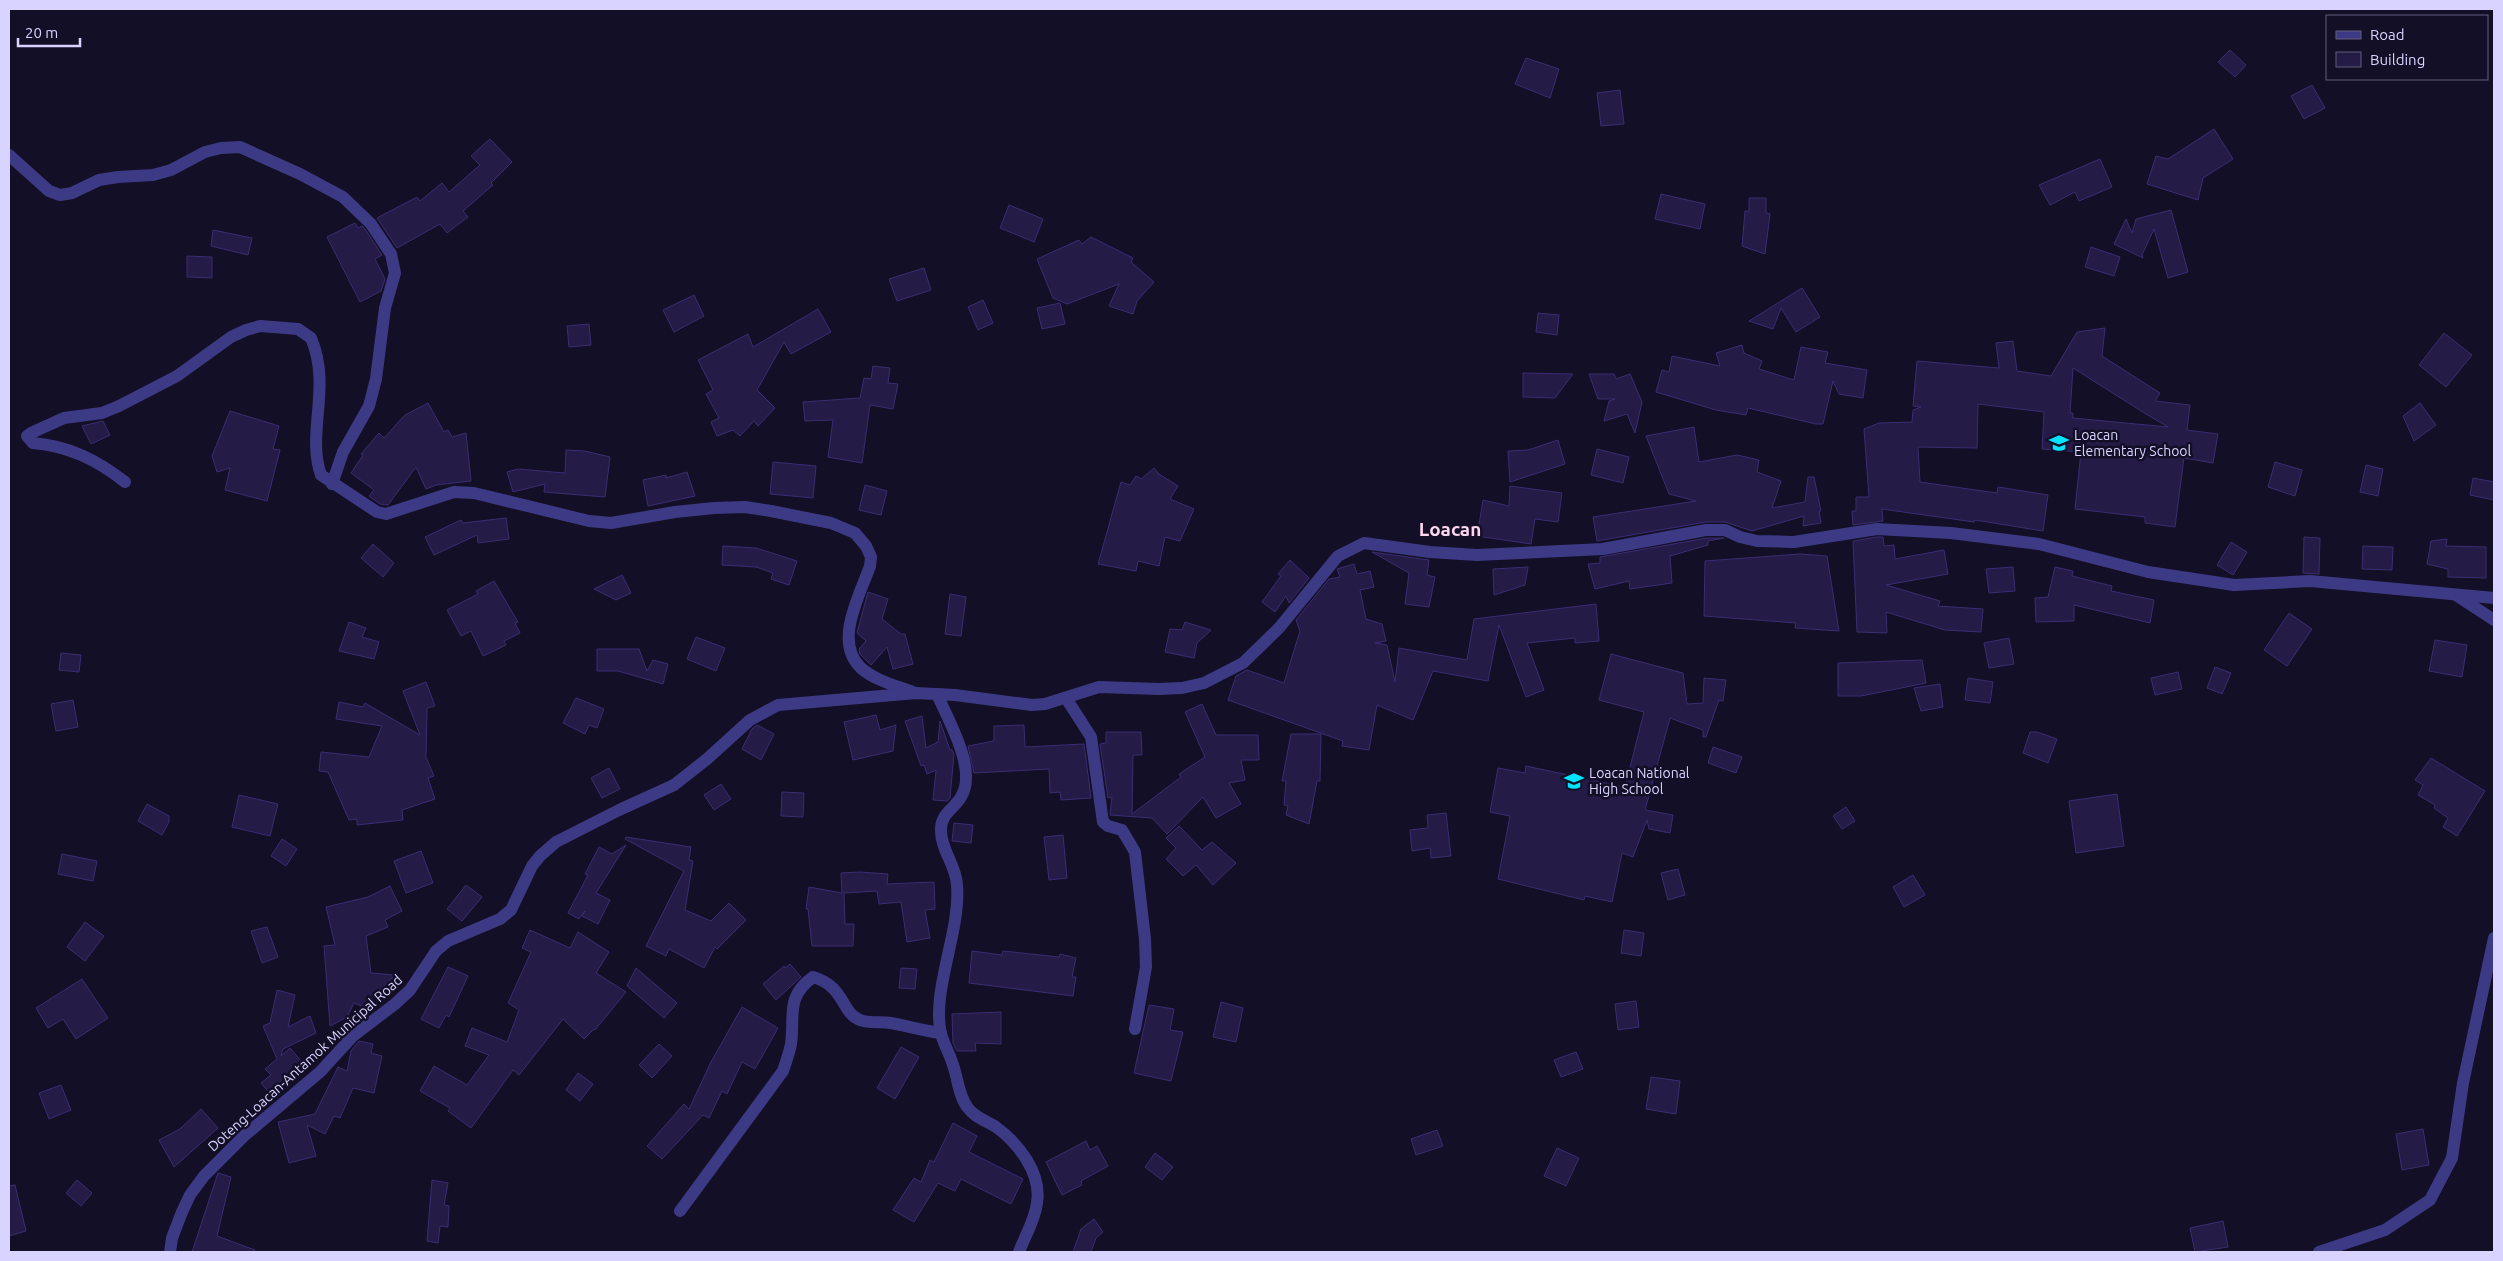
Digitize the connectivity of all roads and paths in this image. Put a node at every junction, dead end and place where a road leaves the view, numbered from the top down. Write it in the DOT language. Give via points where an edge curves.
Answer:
graph roads {
  1 [pos="9,155"];
  2 [pos="125,482"];
  3 [pos="332,484"];
  4 [pos="2456,595"];
  5 [pos="2494,598"];
  6 [pos="2494,620"];
  7 [pos="916,693"];
  8 [pos="936,694"];
  9 [pos="1066,698"];
  10 [pos="2494,938"];
  11 [pos="1135,1029"];
  12 [pos="941,1033"];
  13 [pos="680,1211"];
  14 [pos="170,1252"];
  15 [pos="1019,1252"];
  16 [pos="2319,1252"];
  1 -- 3 [label="street" via="49,191 60,195 99,180 154,176 205,152 240,147 343,197 371,224 391,254 395,273 385,308 376,379 369,406 343,452"];
  2 -- 3 [label="street" via="90,457 75,450 33,443 28,436 64,418 120,406 177,376 231,337 260,326 298,329 311,338 321,389 316,452 321,475"];
  3 -- 7 [label="street" via="377,512 386,514 454,492 474,493 588,521 611,523 675,512 745,507 831,523 855,533 871,557 849,632 850,652 860,668 868,673"];
  4 -- 5 [label="street, Doteng-Loacan-Antamok Municipal Road"];
  4 -- 6 [label="street"];
  4 -- 9 [label="street, Doteng-Loacan-Antamok Municipal Road" via="2310,581 2234,585 2148,572 2039,544 1951,533 1877,529 1794,542 1757,541 1725,530 1706,530 1603,549 1477,555 1364,542 1338,556 1279,628 1231,671 1182,688 1099,687"];
  7 -- 8 [label="street, Doteng-Loacan-Antamok Municipal Road"];
  7 -- 14 [label="street, Doteng-Loacan-Antamok Municipal Road" via="778,705 750,720 674,785 556,842 532,866 511,910 500,919 448,941 436,951 410,990 353,1036 320,1072 244,1136 204,1176 182,1212"];
  8 -- 9 [label="street, Doteng-Loacan-Antamok Municipal Road" via="1032,705"];
  8 -- 12 [label="street" via="959,746 967,782 958,802 946,811 940,830 957,884 954,931 939,1014"];
  9 -- 11 [label="street" via="1091,737 1103,822 1122,830 1135,852 1146,967"];
  10 -- 16 [label="street" via="2462,1083 2452,1158 2430,1200 2385,1230"];
  12 -- 13 [label="street" via="889,1022 860,1020 850,1013 836,990 824,980 813,977 792,1002 791,1044 783,1071"];
  12 -- 15 [label="street" via="968,1110 1020,1147 1031,1170 1038,1201"];
}
